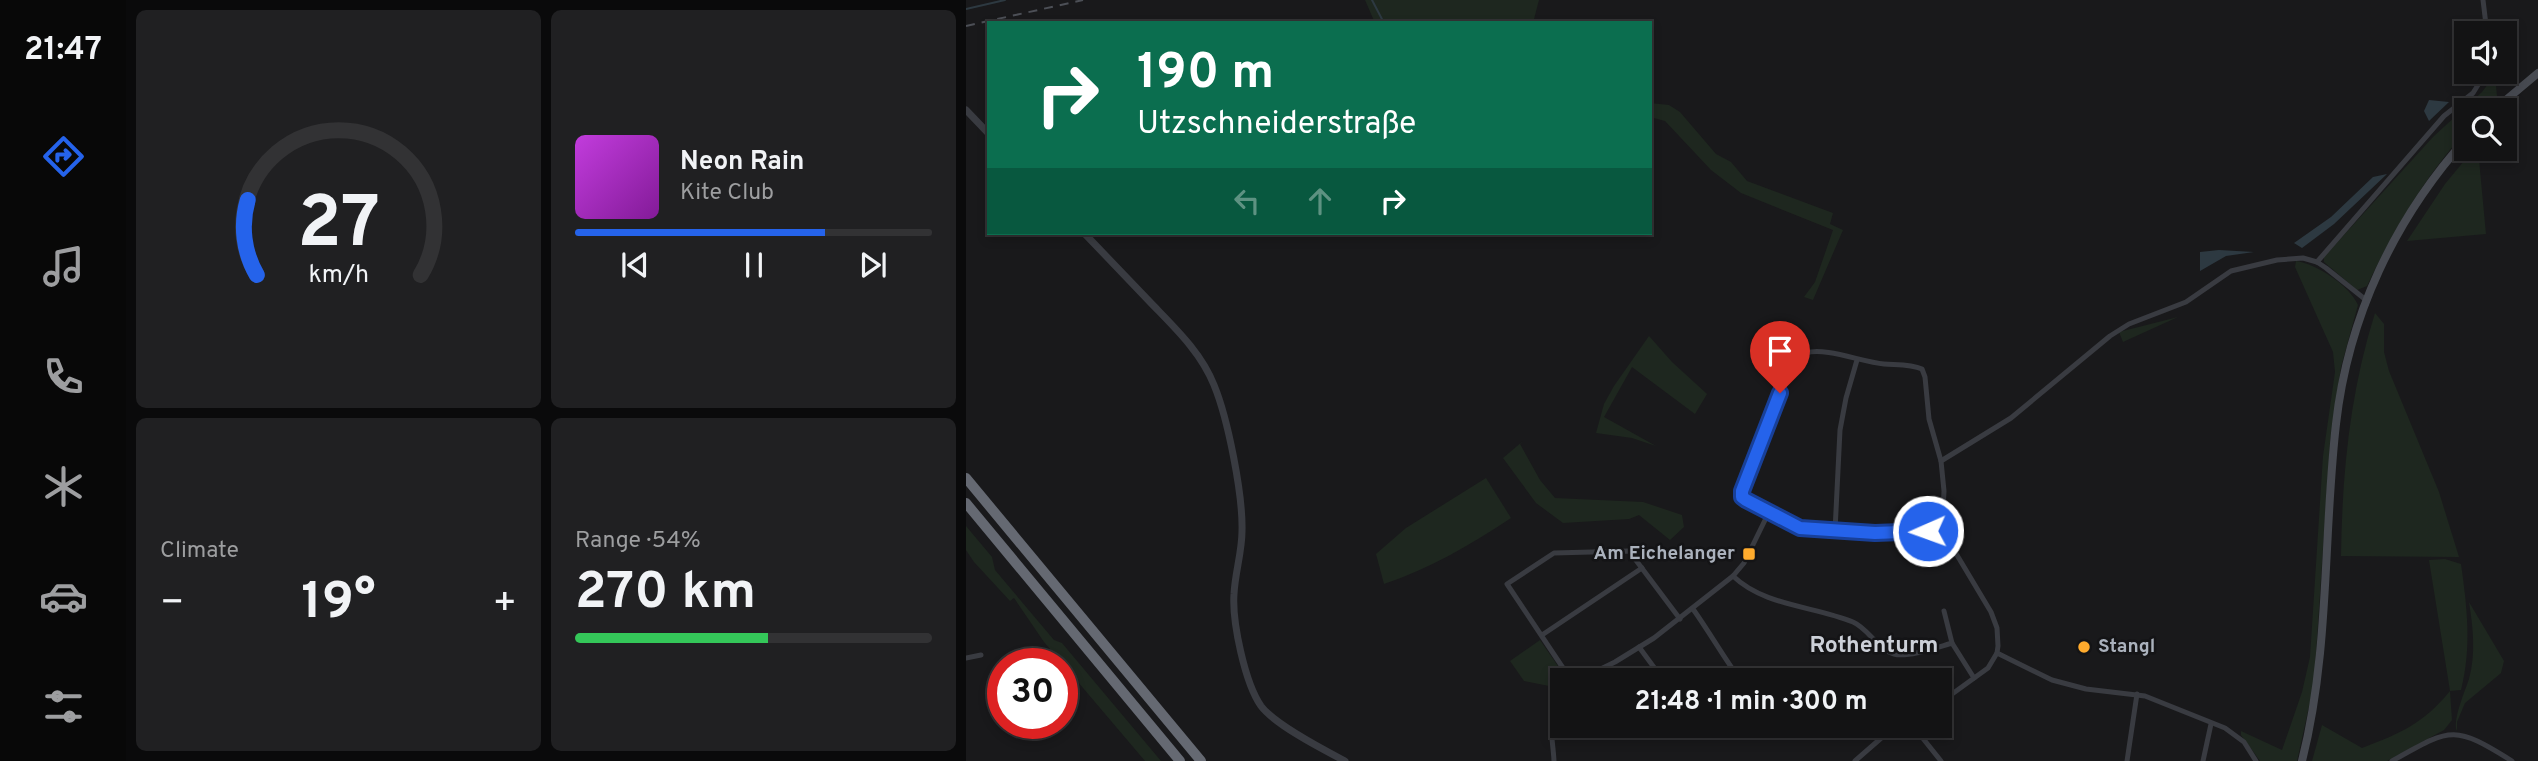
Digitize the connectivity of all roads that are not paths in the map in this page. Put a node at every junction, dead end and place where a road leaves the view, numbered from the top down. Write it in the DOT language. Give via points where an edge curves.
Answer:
graph roads {
  1 [pos="2483,0"];
  2 [pos="2486,21"];
  3 [pos="2538,73"];
  4 [pos="2479,84"];
  5 [pos="2508,98"];
  6 [pos="966,110"];
  7 [pos="987,132"];
  8 [pos="2454,153"];
  9 [pos="1086,235"];
  10 [pos="2317,262"];
  11 [pos="2366,300"];
  12 [pos="1857,360"];
  13 [pos="1941,461"];
  14 [pos="966,478"];
  15 [pos="966,503"];
  16 [pos="1769,512"];
  17 [pos="1942,530"];
  18 [pos="1835,531"];
  19 [pos="1642,568"];
  20 [pos="1733,576"];
  21 [pos="1693,609"];
  22 [pos="1944,611"];
  23 [pos="1680,619"];
  24 [pos="1542,635"];
  25 [pos="1952,643"];
  26 [pos="1639,647"];
  27 [pos="1997,653"];
  28 [pos="981,655"];
  29 [pos="966,658"];
  30 [pos="1561,668"];
  31 [pos="1600,668"];
  32 [pos="1654,668"];
  33 [pos="1731,668"];
  34 [pos="1974,678"];
  35 [pos="1952,694"];
  36 [pos="2137,694"];
  37 [pos="2210,724"];
  38 [pos="1553,738"];
  39 [pos="1881,738"];
  40 [pos="1923,738"];
  41 [pos="1180,761"];
  42 [pos="1201,761"];
  43 [pos="1345,761"];
  44 [pos="1554,761"];
  45 [pos="1855,761"];
  46 [pos="1941,761"];
  47 [pos="2127,761"];
  48 [pos="2203,761"];
  49 [pos="2256,761"];
  50 [pos="2302,761"];
  51 [pos="2392,761"];
  52 [pos="2512,761"];
  1 -- 2 [label="street"];
  3 -- 5 [label="main road"];
  4 -- 10 [label="street" via="2444,116"];
  6 -- 7 [label="street"];
  8 -- 11 [label="main road" via="2404,222"];
  9 -- 43 [label="street" via="1190,344 1214,385 1242,518 1234,620 1257,699 1277,721"];
  10 -- 11 [label="street"];
  10 -- 13 [label="street" via="2289,258 2231,271 2186,302 2144,317 2118,331 2011,418"];
  11 -- 50 [label="main road" via="2336,421 2319,677"];
  12 -- 13 [label="street" via="1922,369"];
  12 -- 16 [label="street" via="1808,352 1790,367 1742,491 1742,497"];
  12 -- 18 [label="street" via="1840,430"];
  13 -- 17 [label="street"];
  14 -- 42 [label="highway"];
  15 -- 41 [label="highway"];
  16 -- 18 [label="street" via="1800,528"];
  16 -- 20 [label="street"];
  17 -- 18 [label="street"];
  17 -- 27 [label="street" via="1994,620"];
  19 -- 23 [label="street"];
  19 -- 24 [label="street"];
  19 -- 24 [label="street" via="1629,551 1563,552 1545,557 1507,584"];
  20 -- 21 [label="street"];
  20 -- 25 [label="street" via="1757,593 1850,621 1892,654"];
  21 -- 23 [label="street"];
  21 -- 33 [label="street"];
  22 -- 25 [label="street"];
  23 -- 26 [label="street"];
  24 -- 30 [label="street"];
  25 -- 34 [label="street"];
  26 -- 31 [label="street"];
  26 -- 32 [label="street"];
  27 -- 34 [label="street" via="1988,668"];
  27 -- 36 [label="street" via="2062,683"];
  28 -- 29 [label="street"];
  34 -- 35 [label="street"];
  36 -- 37 [label="street"];
  36 -- 47 [label="street"];
  37 -- 48 [label="street"];
  37 -- 49 [label="street" via="2233,732"];
  38 -- 44 [label="street"];
  39 -- 45 [label="street"];
  40 -- 46 [label="street"];
  51 -- 52 [label="street" via="2451,733 2478,741"];
}
